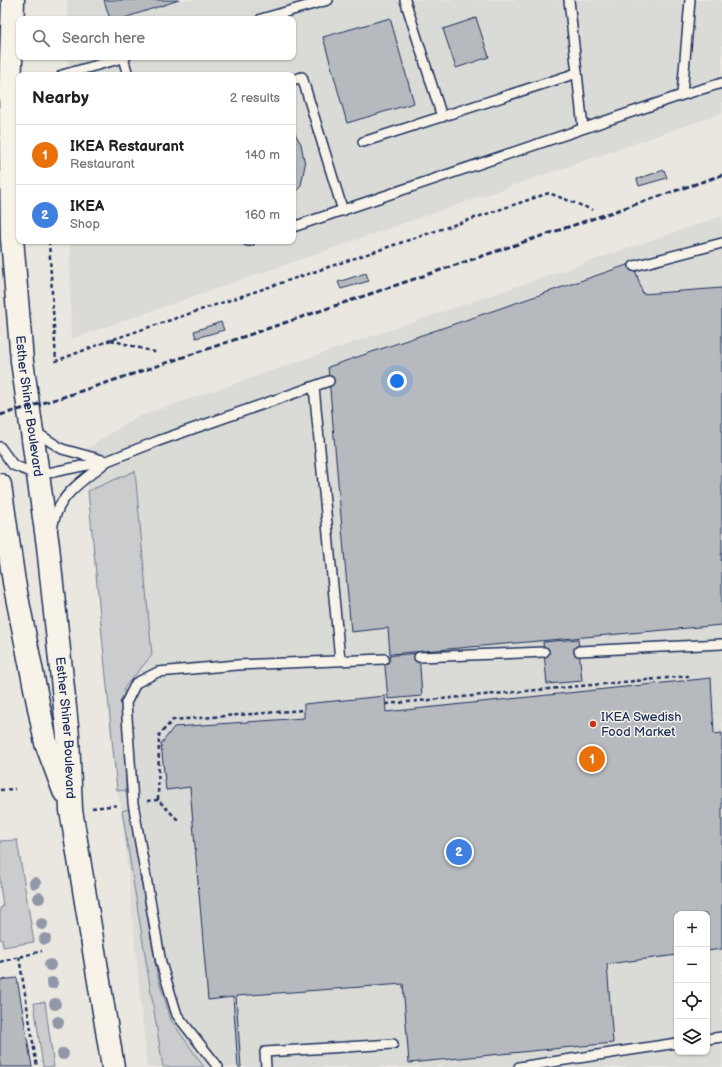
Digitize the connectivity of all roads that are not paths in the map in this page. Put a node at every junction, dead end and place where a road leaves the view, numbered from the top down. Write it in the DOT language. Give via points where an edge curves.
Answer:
graph roads {
  1 [pos="13,0"];
  2 [pos="328,0"];
  3 [pos="405,0"];
  4 [pos="569,0"];
  5 [pos="690,0"];
  6 [pos="305,3"];
  7 [pos="269,16"];
  8 [pos="118,60"];
  9 [pos="125,60"];
  10 [pos="73,72"];
  11 [pos="127,72"];
  12 [pos="577,73"];
  13 [pos="296,79"];
  14 [pos="722,83"];
  15 [pos="14,88"];
  16 [pos="682,95"];
  17 [pos="442,117"];
  18 [pos="583,128"];
  19 [pos="364,142"];
  20 [pos="343,211"];
  21 [pos="296,226"];
  22 [pos="722,243"];
  23 [pos="634,266"];
  24 [pos="329,381"];
  25 [pos="314,387"];
  26 [pos="31,430"];
  27 [pos="0,446"];
  28 [pos="108,461"];
  29 [pos="38,475"];
  30 [pos="0,485"];
  31 [pos="48,546"];
  32 [pos="722,644"];
  33 [pos="579,651"];
  34 [pos="544,652"];
  35 [pos="419,657"];
  36 [pos="384,659"];
  37 [pos="340,660"];
  38 [pos="72,810"];
  39 [pos="722,1037"];
  40 [pos="710,1039"];
  41 [pos="674,1043"];
  42 [pos="393,1044"];
  43 [pos="113,1067"];
  44 [pos="218,1067"];
  45 [pos="266,1067"];
  46 [pos="519,1067"];
  1 -- 15 [label="street, Esther Shiner Boulevard"];
  2 -- 6 [label="lane"];
  3 -- 17 [label="lane"];
  4 -- 12 [label="lane"];
  5 -- 16 [label="lane"];
  6 -- 7 [label="lane"];
  8 -- 10 [label="lane"];
  9 -- 11 [label="lane"];
  12 -- 17 [label="lane"];
  12 -- 18 [label="lane"];
  13 -- 20 [label="lane" via="302,77"];
  14 -- 16 [label="lane"];
  15 -- 26 [label="street, Esther Shiner Boulevard" via="12,238 22,361"];
  16 -- 18 [label="lane"];
  17 -- 19 [label="lane"];
  18 -- 20 [label="lane"];
  20 -- 21 [label="lane"];
  22 -- 23 [label="lane"];
  24 -- 25 [label="lane"];
  25 -- 28 [label="lane"];
  25 -- 37 [label="lane"];
  26 -- 28 [label="lane" via="62,449"];
  26 -- 29 [label="street, Esther Shiner Boulevard"];
  27 -- 29 [label="lane" via="13,465"];
  28 -- 29 [label="lane"];
  28 -- 31 [label="lane" via="63,500 56,513"];
  29 -- 31 [label="street, Esther Shiner Boulevard"];
  30 -- 38 [label="street, Esther Shiner Boulevard" via="14,582 46,743"];
  31 -- 38 [label="street, Esther Shiner Boulevard" via="68,736"];
  32 -- 33 [label="lane"];
  34 -- 35 [label="lane"];
  36 -- 37 [label="lane"];
  37 -- 44 [label="lane" via="158,672 136,684 126,703 133,803 161,963 177,1015"];
  38 -- 43 [label="street, Esther Shiner Boulevard"];
  39 -- 40 [label="lane"];
  41 -- 46 [label="lane"];
  42 -- 45 [label="lane" via="265,1052"];
}
